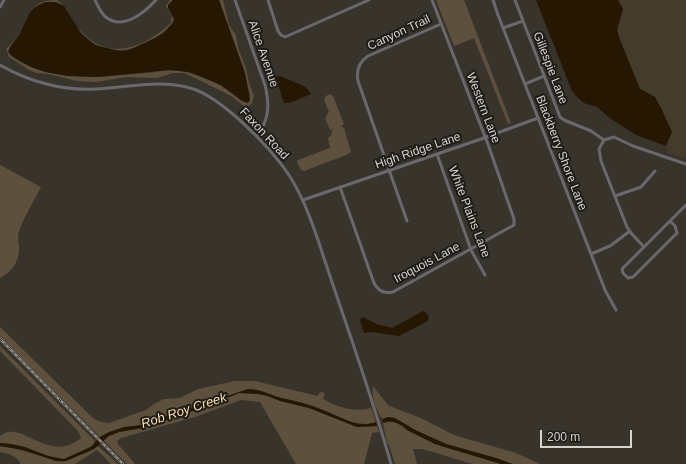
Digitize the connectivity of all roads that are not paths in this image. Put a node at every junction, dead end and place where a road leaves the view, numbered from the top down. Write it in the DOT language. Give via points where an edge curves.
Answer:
graph roads {
  1 [pos="4,0"];
  2 [pos="95,0"];
  3 [pos="156,0"];
  4 [pos="235,0"];
  5 [pos="268,0"];
  6 [pos="369,0"];
  7 [pos="432,0"];
  8 [pos="493,0"];
  9 [pos="515,0"];
  10 [pos="0,7"];
  11 [pos="523,21"];
  12 [pos="441,24"];
  13 [pos="503,28"];
  14 [pos="0,65"];
  15 [pos="544,76"];
  16 [pos="525,84"];
  17 [pos="538,118"];
  18 [pos="257,137"];
  19 [pos="485,137"];
  20 [pos="604,140"];
  21 [pos="437,154"];
  22 [pos="686,164"];
  23 [pos="389,170"];
  24 [pos="655,171"];
  25 [pos="340,187"];
  26 [pos="615,196"];
  27 [pos="303,200"];
  28 [pos="686,205"];
  29 [pos="407,221"];
  30 [pos="670,221"];
  31 [pos="514,224"];
  32 [pos="630,231"];
  33 [pos="644,247"];
  34 [pos="471,250"];
  35 [pos="591,254"];
  36 [pos="485,275"];
  37 [pos="616,310"];
  38 [pos="391,464"];
  1 -- 10 [label="street"];
  2 -- 3 [label="street" via="107,18 122,22 142,12"];
  4 -- 18 [label="street, Alice Avenue" via="268,99 268,113"];
  5 -- 6 [label="street" via="278,31 283,36 289,36"];
  7 -- 12 [label="street, Western Lane"];
  8 -- 13 [label="street, Blackberry Shore Lane"];
  9 -- 11 [label="street, Gillespie Lane"];
  11 -- 13 [label="street"];
  11 -- 15 [label="street, Gillespie Lane"];
  12 -- 19 [label="street, Western Lane"];
  12 -- 23 [label="street, Canyon Trail" via="368,56 357,71 358,81"];
  13 -- 16 [label="street, Blackberry Shore Lane"];
  14 -- 18 [label="street, Faxon Road" via="32,80 74,89 153,84 190,88 218,102"];
  15 -- 16 [label="street"];
  15 -- 20 [label="street, Gillespie Lane" via="560,117 596,133"];
  16 -- 17 [label="street, Blackberry Shore Lane"];
  17 -- 19 [label="street, High Ridge Lane"];
  17 -- 35 [label="street, Blackberry Shore Lane"];
  18 -- 27 [label="street, Faxon Road" via="289,175"];
  19 -- 21 [label="street, High Ridge Lane"];
  19 -- 31 [label="street, Western Lane"];
  20 -- 22 [label="street, Gillespie Lane" via="614,137"];
  20 -- 26 [label="street" via="600,146 600,155"];
  21 -- 23 [label="street, High Ridge Lane"];
  21 -- 34 [label="street, White Plains Lane"];
  23 -- 25 [label="street, High Ridge Lane"];
  23 -- 29 [label="street"];
  24 -- 26 [label="street" via="641,187"];
  25 -- 27 [label="street, High Ridge Lane"];
  25 -- 34 [label="street, Iroquois Lane" via="374,282 382,292 393,292"];
  26 -- 32 [label="street"];
  27 -- 38 [label="street, Faxon Road" via="381,427"];
  28 -- 30 [label="street"];
  30 -- 33 [label="street"];
  30 -- 33 [label="street" via="678,233 633,277 628,278 622,269"];
  31 -- 34 [label="street, Iroquois Lane"];
  32 -- 33 [label="street"];
  32 -- 35 [label="street" via="610,246"];
  34 -- 36 [label="street, White Plains Lane"];
  35 -- 37 [label="street, Blackberry Shore Lane" via="609,300"];
}
